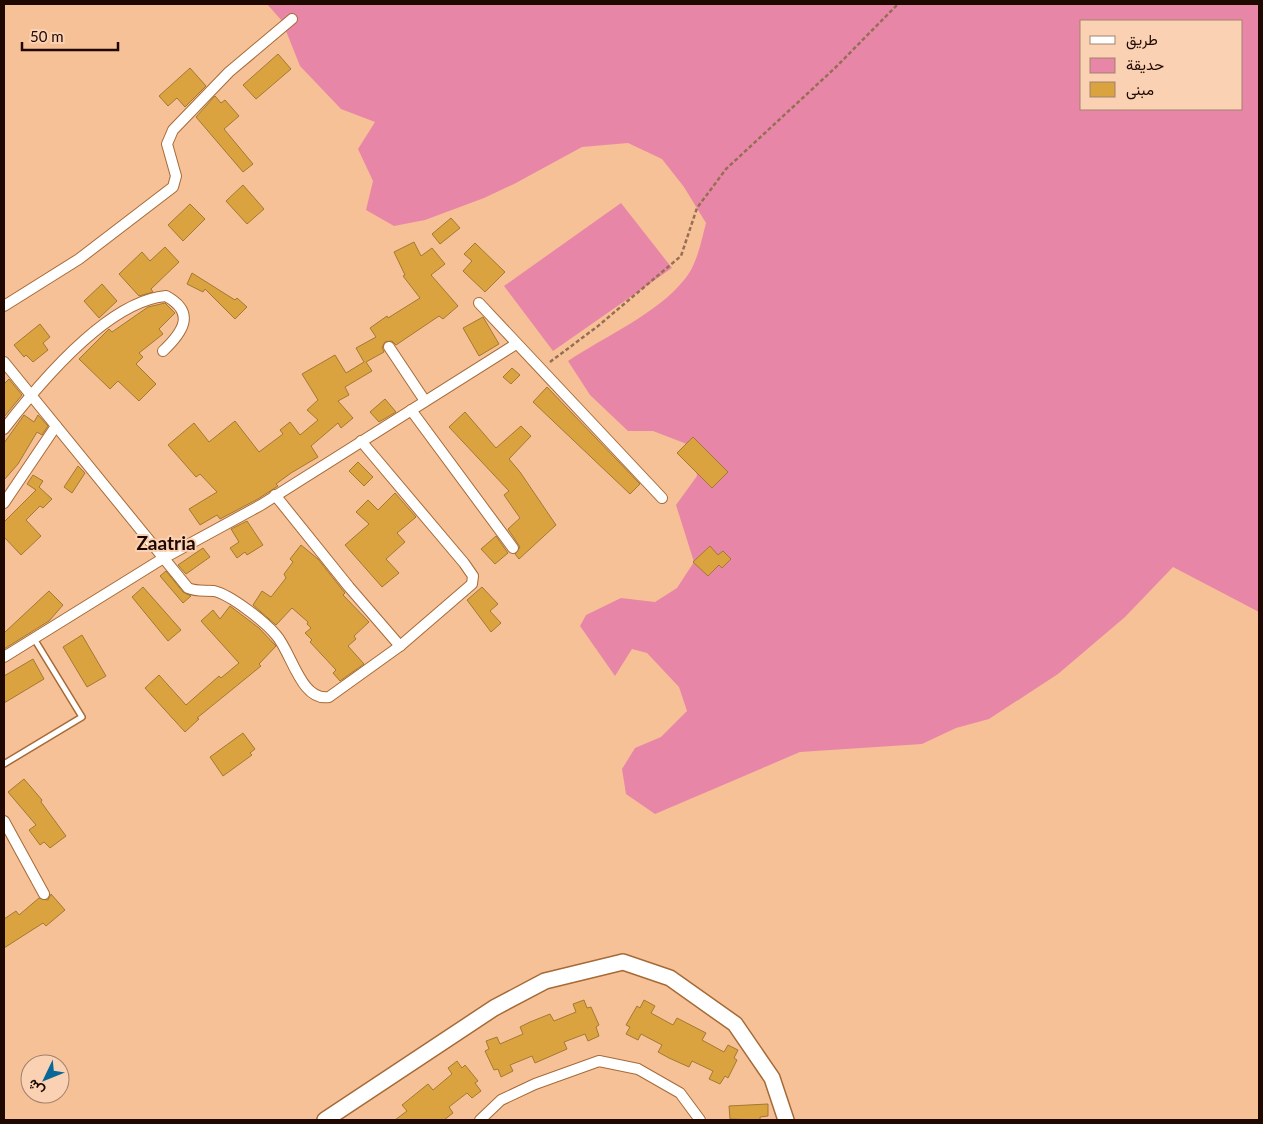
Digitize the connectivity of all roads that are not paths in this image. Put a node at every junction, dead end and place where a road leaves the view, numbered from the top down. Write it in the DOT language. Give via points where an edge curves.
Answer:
graph roads {
  1 [pos="292,19"];
  2 [pos="479,303"];
  3 [pos="4,306"];
  4 [pos="516,344"];
  5 [pos="389,347"];
  6 [pos="162,351"];
  7 [pos="4,362"];
  8 [pos="30,395"];
  9 [pos="425,401"];
  10 [pos="411,410"];
  11 [pos="56,426"];
  12 [pos="4,429"];
  13 [pos="361,441"];
  14 [pos="275,495"];
  15 [pos="662,498"];
  16 [pos="4,503"];
  17 [pos="513,548"];
  18 [pos="162,559"];
  19 [pos="33,638"];
  20 [pos="400,646"];
  21 [pos="4,657"];
  22 [pos="4,764"];
  23 [pos="4,821"];
  24 [pos="44,894"];
  25 [pos="326,1120"];
  26 [pos="480,1120"];
  27 [pos="700,1120"];
  28 [pos="786,1120"];
  1 -- 3 [label="street" via="228,72 173,130 167,144 176,176 173,187 79,259"];
  2 -- 4 [label="street"];
  4 -- 9 [label="street"];
  4 -- 15 [label="street"];
  5 -- 9 [label="street"];
  6 -- 8 [label="street" via="178,336 184,320 181,309 166,296 148,300 111,319 75,348"];
  7 -- 8 [label="street"];
  8 -- 11 [label="street"];
  8 -- 12 [label="street"];
  9 -- 10 [label="street"];
  10 -- 13 [label="street"];
  10 -- 17 [label="street"];
  11 -- 16 [label="street"];
  11 -- 18 [label="street"];
  13 -- 14 [label="street"];
  13 -- 20 [label="street" via="473,576 472,584 464,593"];
  14 -- 18 [label="street"];
  14 -- 20 [label="street"];
  18 -- 19 [label="street"];
  18 -- 20 [label="street" via="188,588 215,592 232,599 276,634 304,684 312,695 320,698 329,697"];
  19 -- 21 [label="street"];
  19 -- 22 [label="lane" via="82,718"];
  23 -- 24 [label="street"];
  25 -- 28 [label="street" via="494,1008 545,981 623,962 670,978 735,1024 772,1078"];
  26 -- 27 [label="street" via="501,1100 535,1084 599,1062 638,1069 680,1093"];
}
